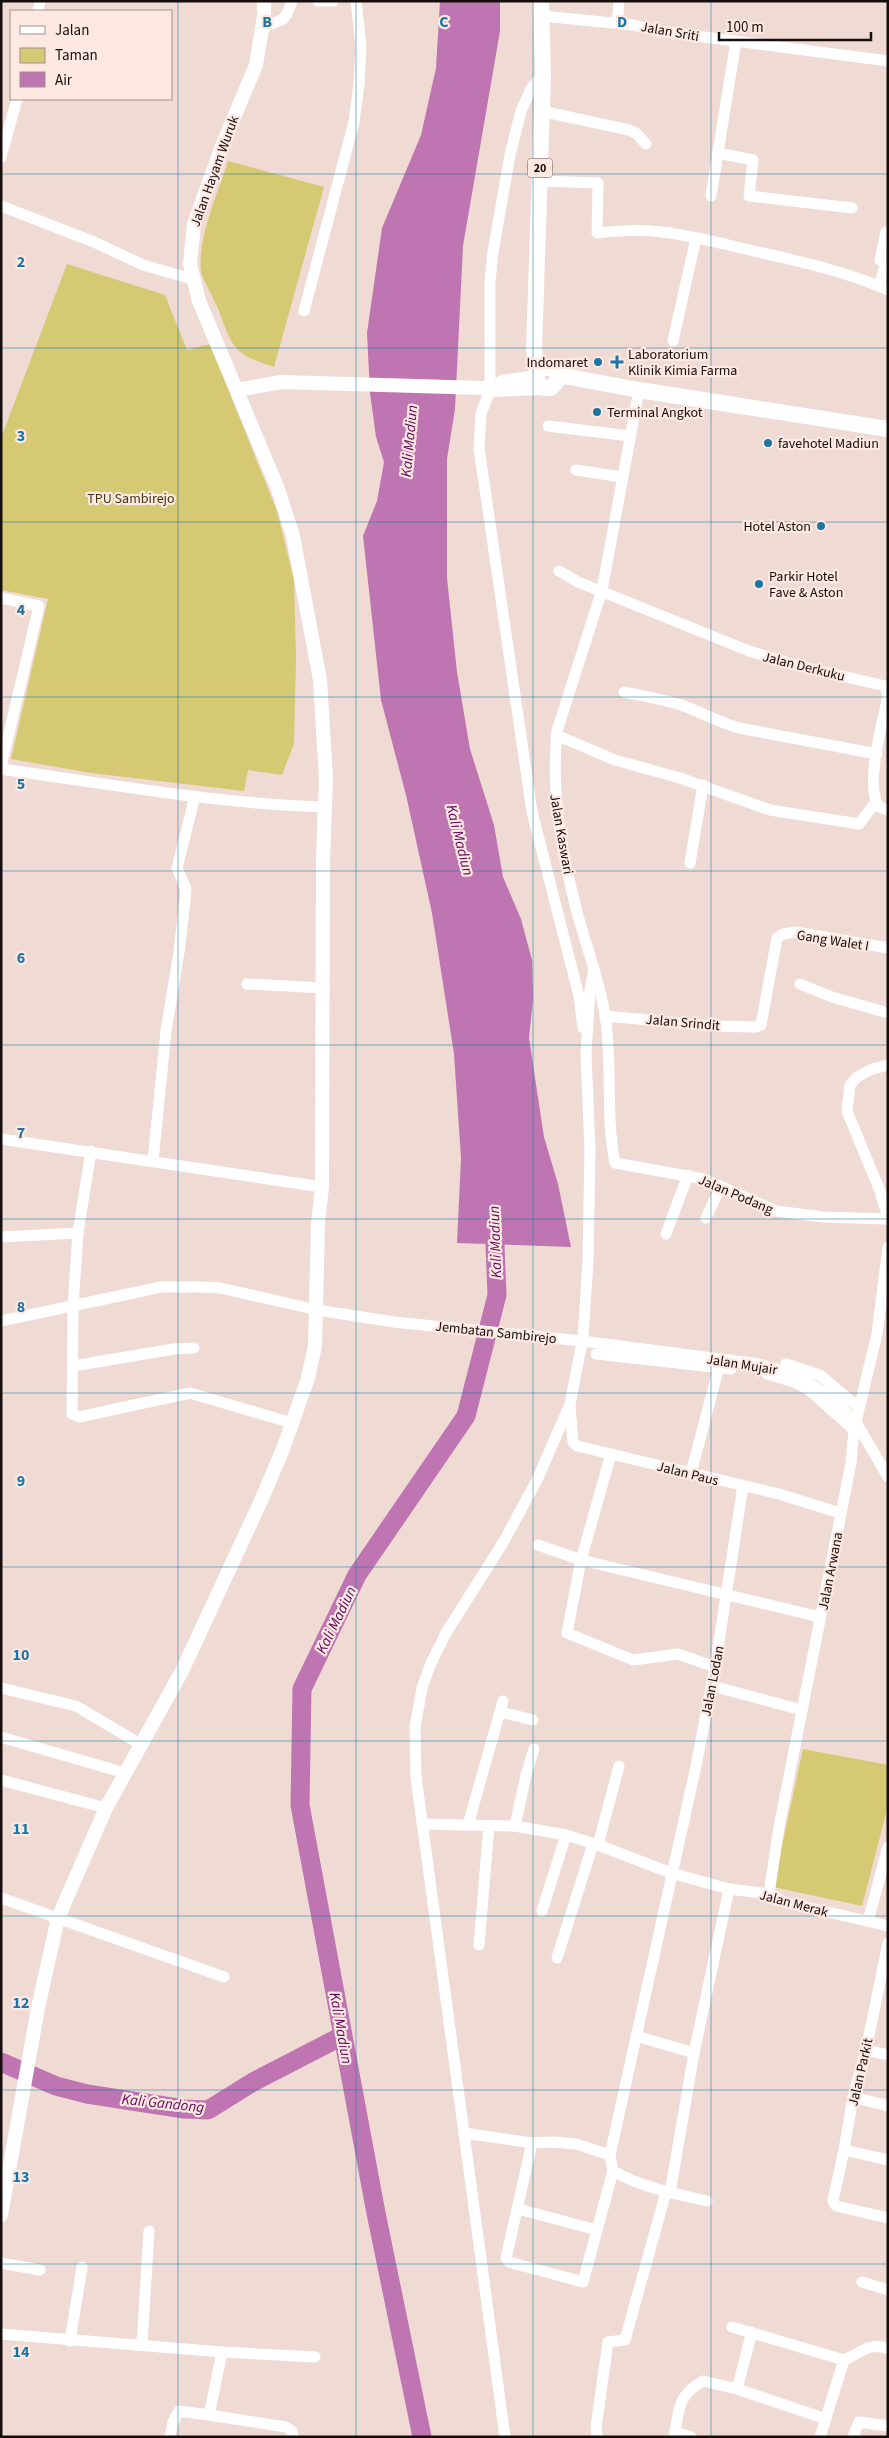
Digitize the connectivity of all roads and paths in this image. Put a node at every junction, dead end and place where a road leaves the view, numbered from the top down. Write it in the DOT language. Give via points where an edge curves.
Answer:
graph roads {
  1 [pos="264,1"];
  2 [pos="292,1"];
  3 [pos="318,1"];
  4 [pos="333,1"];
  5 [pos="356,1"];
  6 [pos="619,1"];
  7 [pos="542,8"];
  8 [pos="617,23"];
  9 [pos="263,28"];
  10 [pos="736,41"];
  11 [pos="888,61"];
  12 [pos="543,74"];
  13 [pos="17,100"];
  14 [pos="541,111"];
  15 [pos="646,144"];
  16 [pos="717,153"];
  17 [pos="1,157"];
  18 [pos="540,181"];
  19 [pos="710,196"];
  20 [pos="1,206"];
  21 [pos="852,208"];
  22 [pos="886,232"];
  23 [pos="696,238"];
  24 [pos="887,262"];
  25 [pos="192,279"];
  26 [pos="883,288"];
  27 [pos="304,311"];
  28 [pos="673,341"];
  29 [pos="547,378"];
  30 [pos="486,387"];
  31 [pos="237,390"];
  32 [pos="638,390"];
  33 [pos="548,426"];
  34 [pos="888,430"];
  35 [pos="630,436"];
  36 [pos="576,470"];
  37 [pos="622,477"];
  38 [pos="559,571"];
  39 [pos="602,590"];
  40 [pos="1,598"];
  41 [pos="624,692"];
  42 [pos="556,735"];
  43 [pos="877,754"];
  44 [pos="1,768"];
  45 [pos="703,786"];
  46 [pos="195,796"];
  47 [pos="875,803"];
  48 [pos="326,807"];
  49 [pos="888,810"];
  50 [pos="690,863"];
  51 [pos="888,948"];
  52 [pos="594,970"];
  53 [pos="247,984"];
  54 [pos="800,984"];
  55 [pos="324,988"];
  56 [pos="888,1014"];
  57 [pos="605,1016"];
  58 [pos="761,1025"];
  59 [pos="586,1054"];
  60 [pos="888,1065"];
  61 [pos="1,1139"];
  62 [pos="91,1152"];
  63 [pos="153,1161"];
  64 [pos="615,1163"];
  65 [pos="688,1175"];
  66 [pos="322,1187"];
  67 [pos="720,1188"];
  68 [pos="706,1218"];
  69 [pos="888,1219"];
  70 [pos="78,1233"];
  71 [pos="666,1234"];
  72 [pos="1,1237"];
  73 [pos="888,1247"];
  74 [pos="73,1307"];
  75 [pos="317,1310"];
  76 [pos="1,1320"];
  77 [pos="882,1336"];
  78 [pos="598,1339"];
  79 [pos="580,1341"];
  80 [pos="194,1348"];
  81 [pos="596,1354"];
  82 [pos="73,1366"];
  83 [pos="719,1367"];
  84 [pos="570,1404"];
  85 [pos="859,1408"];
  86 [pos="292,1423"];
  87 [pos="855,1426"];
  88 [pos="611,1454"];
  89 [pos="691,1473"];
  90 [pos="888,1477"];
  91 [pos="743,1486"];
  92 [pos="840,1513"];
  93 [pos="538,1545"];
  94 [pos="581,1560"];
  95 [pos="727,1596"];
  96 [pos="820,1617"];
  97 [pos="715,1667"];
  98 [pos="712,1686"];
  99 [pos="1,1688"];
  100 [pos="802,1710"];
  101 [pos="533,1720"];
  102 [pos="1,1737"];
  103 [pos="140,1744"];
  104 [pos="534,1750"];
  105 [pos="619,1766"];
  106 [pos="125,1773"];
  107 [pos="1,1780"];
  108 [pos="106,1808"];
  109 [pos="422,1824"];
  110 [pos="468,1825"];
  111 [pos="489,1825"];
  112 [pos="515,1826"];
  113 [pos="566,1835"];
  114 [pos="595,1844"];
  115 [pos="888,1847"];
  116 [pos="671,1873"];
  117 [pos="729,1889"];
  118 [pos="769,1894"];
  119 [pos="1,1898"];
  120 [pos="542,1911"];
  121 [pos="58,1918"];
  122 [pos="868,1922"];
  123 [pos="888,1926"];
  124 [pos="888,1943"];
  125 [pos="479,1945"];
  126 [pos="557,1958"];
  127 [pos="224,1977"];
  128 [pos="883,1993"];
  129 [pos="636,2036"];
  130 [pos="866,2050"];
  131 [pos="694,2053"];
  132 [pos="888,2055"];
  133 [pos="853,2097"];
  134 [pos="888,2106"];
  135 [pos="464,2133"];
  136 [pos="532,2143"];
  137 [pos="844,2150"];
  138 [pos="610,2154"];
  139 [pos="888,2160"];
  140 [pos="613,2171"];
  141 [pos="668,2192"];
  142 [pos="707,2201"];
  143 [pos="518,2209"];
  144 [pos="1,2215"];
  145 [pos="888,2218"];
  146 [pos="597,2230"];
  147 [pos="149,2231"];
  148 [pos="1,2263"];
  149 [pos="82,2267"];
  150 [pos="40,2270"];
  151 [pos="862,2282"];
  152 [pos="888,2290"];
  153 [pos="732,2327"];
  154 [pos="752,2332"];
  155 [pos="1,2334"];
  156 [pos="70,2341"];
  157 [pos="142,2344"];
  158 [pos="888,2349"];
  159 [pos="222,2352"];
  160 [pos="315,2357"];
  161 [pos="844,2360"];
  162 [pos="737,2389"];
  163 [pos="209,2415"];
  164 [pos="826,2419"];
  165 [pos="888,2426"];
  166 [pos="675,2434"];
  167 [pos="170,2437"];
  168 [pos="292,2437"];
  169 [pos="505,2437"];
  170 [pos="597,2437"];
  171 [pos="691,2437"];
  172 [pos="820,2437"];
  173 [pos="853,2437"];
  1 -- 9 [label="main road, Jalan Hayam Wuruk"];
  2 -- 9 [label="street" via="283,19"];
  3 -- 4 [label="street"];
  5 -- 27 [label="street" via="361,47 354,122"];
  6 -- 8 [label="street"];
  7 -- 8 [label="street, Jalan Sriti"];
  7 -- 12 [label="highway, 20"];
  8 -- 10 [label="street, Jalan Sriti"];
  9 -- 25 [label="main road, Jalan Hayam Wuruk" via="256,65 194,224 190,264"];
  10 -- 11 [label="street, Jalan Sriti"];
  10 -- 16 [label="street"];
  12 -- 14 [label="highway, 20"];
  12 -- 30 [label="street" via="520,111 494,242"];
  13 -- 17 [label="street"];
  14 -- 15 [label="street" via="630,130"];
  14 -- 18 [label="highway, 20"];
  16 -- 19 [label="street"];
  16 -- 21 [label="street" via="753,160 749,196"];
  18 -- 23 [label="street" via="598,183 597,233 662,232"];
  18 -- 29 [label="highway, 20" via="534,334"];
  20 -- 25 [label="street" via="143,265"];
  22 -- 24 [label="street" via="880,260"];
  23 -- 26 [label="street" via="826,268"];
  23 -- 28 [label="street"];
  24 -- 26 [label="street"];
  25 -- 31 [label="main road, Jalan Hayam Wuruk"];
  29 -- 30 [label="main road"];
  29 -- 32 [label="highway"];
  30 -- 31 [label="main road" via="281,382"];
  30 -- 59 [label="street" via="479,448 522,752 544,865 579,996"];
  31 -- 48 [label="main road, Jalan Hayam Wuruk" via="278,489 293,536 320,680"];
  32 -- 34 [label="highway"];
  32 -- 35 [label="street, Jalan Kaswari"];
  33 -- 35 [label="street"];
  35 -- 37 [label="street, Jalan Kaswari"];
  36 -- 37 [label="street"];
  37 -- 39 [label="street, Jalan Kaswari"];
  38 -- 39 [label="street"];
  39 -- 42 [label="street, Jalan Kaswari"];
  39 -- 43 [label="street, Jalan Derkuku" via="749,651 885,686 888,696"];
  40 -- 44 [label="street" via="39,606"];
  41 -- 43 [label="street" via="680,705 723,724"];
  42 -- 45 [label="street" via="615,760"];
  42 -- 52 [label="street, Jalan Kaswari" via="554,781 557,817 577,913"];
  43 -- 47 [label="street, Jalan Derkuku"];
  44 -- 46 [label="street"];
  45 -- 47 [label="street" via="770,810 832,822 862,824"];
  45 -- 50 [label="street"];
  46 -- 48 [label="street"];
  46 -- 63 [label="street" via="177,868 186,889 180,952 166,1031"];
  47 -- 49 [label="street"];
  48 -- 55 [label="main road, Jalan Hayam Wuruk"];
  51 -- 58 [label="street, Gang Walet I" via="795,932 783,934 777,938"];
  52 -- 57 [label="street, Jalan Kaswari"];
  52 -- 59 [label="street"];
  53 -- 55 [label="street"];
  54 -- 56 [label="street" via="832,998"];
  55 -- 66 [label="main road, Jalan Hayam Wuruk"];
  57 -- 58 [label="street, Jalan Srindit" via="713,1026"];
  57 -- 64 [label="street, Jalan Kaswari"];
  59 -- 79 [label="street" via="590,1194 588,1261"];
  60 -- 69 [label="street" via="858,1077 850,1086 847,1111"];
  61 -- 62 [label="street"];
  62 -- 63 [label="street"];
  62 -- 70 [label="street"];
  63 -- 66 [label="street"];
  64 -- 65 [label="street, Jalan Podang"];
  65 -- 67 [label="street, Jalan Podang"];
  65 -- 71 [label="street"];
  66 -- 75 [label="main road, Jalan Hayam Wuruk"];
  67 -- 68 [label="street"];
  67 -- 69 [label="street, Jalan Podang" via="776,1211 823,1217"];
  70 -- 72 [label="street"];
  70 -- 74 [label="street"];
  73 -- 77 [label="street, Jalan Arwana"];
  74 -- 75 [label="street, Jembatan Sambirejo" via="161,1287 200,1286"];
  74 -- 76 [label="street, Jembatan Sambirejo"];
  74 -- 82 [label="street"];
  75 -- 79 [label="street, Jembatan Sambirejo"];
  75 -- 86 [label="main road, Jalan Hayam Wuruk" via="315,1346 308,1378"];
  77 -- 85 [label="street, Jalan Arwana"];
  78 -- 85 [label="street" via="758,1357 800,1368 820,1375"];
  79 -- 84 [label="street"];
  79 -- 87 [label="street, Jalan Mujair" via="759,1364 785,1371 821,1389"];
  80 -- 82 [label="street"];
  81 -- 83 [label="street"];
  82 -- 86 [label="street" via="72,1414 76,1417 190,1393"];
  83 -- 87 [label="street" via="758,1371 794,1382 808,1389"];
  83 -- 89 [label="street"];
  84 -- 88 [label="street, Jalan Paus" via="573,1442"];
  84 -- 109 [label="street" via="537,1480 504,1541 446,1634 422,1688 415,1727 416,1777"];
  85 -- 87 [label="street, Jalan Arwana"];
  86 -- 103 [label="main road, Jalan Hayam Wuruk" via="260,1503 182,1671"];
  87 -- 90 [label="street, Jalan Mujair"];
  87 -- 92 [label="street, Jalan Arwana"];
  88 -- 89 [label="street, Jalan Paus"];
  88 -- 94 [label="street"];
  89 -- 91 [label="street, Jalan Paus"];
  91 -- 92 [label="street, Jalan Paus"];
  91 -- 95 [label="street, Jalan Lodan"];
  92 -- 96 [label="street, Jalan Arwana"];
  93 -- 94 [label="street"];
  94 -- 95 [label="street"];
  94 -- 97 [label="street" via="567,1633 633,1660 678,1654"];
  95 -- 96 [label="street"];
  95 -- 97 [label="street, Jalan Lodan"];
  96 -- 100 [label="street, Jalan Arwana"];
  97 -- 98 [label="street, Jalan Lodan"];
  98 -- 100 [label="street"];
  98 -- 116 [label="street, Jalan Lodan"];
  99 -- 103 [label="street" via="76,1706"];
  100 -- 118 [label="street, Jalan Arwana"];
  101 -- 110 [label="street" via="502,1707"];
  102 -- 106 [label="street"];
  103 -- 106 [label="main road, Jalan Hayam Wuruk"];
  104 -- 112 [label="street"];
  105 -- 114 [label="street"];
  106 -- 108 [label="main road, Jalan Hayam Wuruk"];
  107 -- 108 [label="street"];
  108 -- 121 [label="main road, Jalan Hayam Wuruk"];
  109 -- 110 [label="street, Jalan Merak"];
  109 -- 135 [label="street"];
  110 -- 111 [label="street, Jalan Merak"];
  111 -- 112 [label="street, Jalan Merak"];
  111 -- 125 [label="street"];
  112 -- 113 [label="street, Jalan Merak"];
  113 -- 114 [label="street, Jalan Merak"];
  113 -- 120 [label="street"];
  114 -- 116 [label="street, Jalan Merak"];
  114 -- 126 [label="street"];
  115 -- 122 [label="street"];
  116 -- 117 [label="street, Jalan Merak"];
  116 -- 129 [label="street, Jalan Lodan"];
  117 -- 118 [label="street, Jalan Merak"];
  117 -- 131 [label="street"];
  118 -- 122 [label="street, Jalan Merak" via="784,1902"];
  119 -- 121 [label="street"];
  121 -- 127 [label="street"];
  121 -- 144 [label="main road, Jalan Hayam Wuruk" via="19,2105"];
  122 -- 123 [label="street, Jalan Merak"];
  124 -- 128 [label="street, Jalan Parkit"];
  128 -- 130 [label="street, Jalan Parkit"];
  129 -- 131 [label="street"];
  129 -- 138 [label="street, Jalan Lodan"];
  130 -- 132 [label="street"];
  130 -- 133 [label="street, Jalan Parkit"];
  131 -- 141 [label="street"];
  133 -- 134 [label="street"];
  133 -- 137 [label="street, Jalan Parkit"];
  135 -- 136 [label="street"];
  135 -- 169 [label="street"];
  136 -- 138 [label="street" via="576,2144"];
  136 -- 143 [label="street"];
  137 -- 139 [label="street"];
  137 -- 145 [label="street, Jalan Parkit" via="832,2201 836,2206"];
  138 -- 140 [label="street"];
  140 -- 141 [label="street" via="626,2179"];
  140 -- 146 [label="street"];
  141 -- 142 [label="street"];
  141 -- 170 [label="street" via="625,2340 608,2342"];
  143 -- 146 [label="street"];
  143 -- 146 [label="street" via="506,2258 509,2262 583,2282"];
  147 -- 157 [label="street"];
  148 -- 150 [label="street"];
  149 -- 156 [label="street"];
  151 -- 152 [label="street"];
  153 -- 154 [label="street"];
  154 -- 161 [label="street"];
  154 -- 162 [label="street"];
  155 -- 156 [label="street"];
  156 -- 157 [label="street"];
  157 -- 159 [label="street"];
  158 -- 161 [label="street" via="871,2346"];
  159 -- 160 [label="street"];
  159 -- 163 [label="street"];
  161 -- 164 [label="street"];
  162 -- 164 [label="street"];
  162 -- 166 [label="street" via="705,2381 698,2384 680,2402"];
  163 -- 167 [label="street" via="180,2411 172,2422"];
  163 -- 168 [label="street" via="286,2427 292,2430"];
  164 -- 172 [label="street"];
  165 -- 173 [label="street" via="859,2422"];
  166 -- 171 [label="street"];
}
